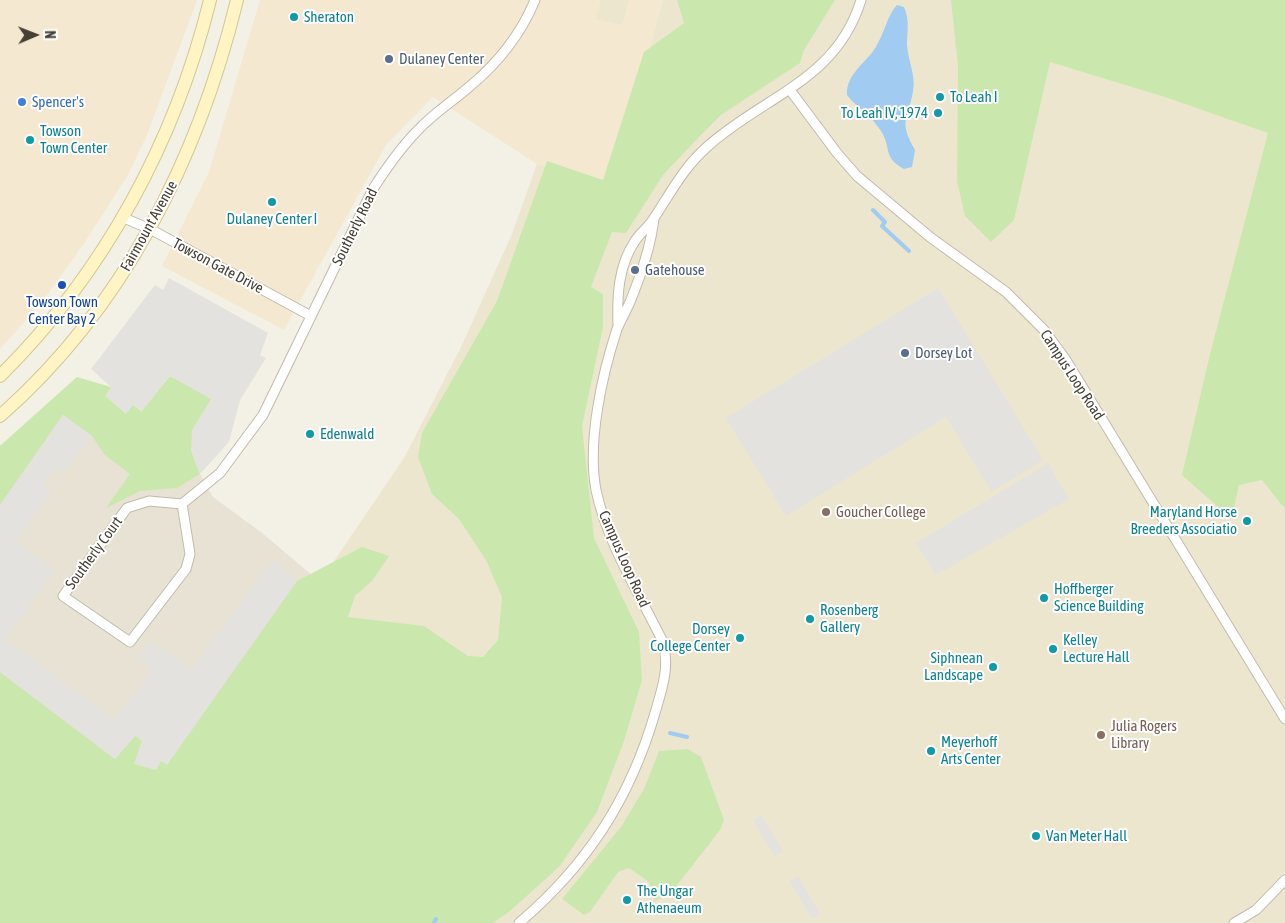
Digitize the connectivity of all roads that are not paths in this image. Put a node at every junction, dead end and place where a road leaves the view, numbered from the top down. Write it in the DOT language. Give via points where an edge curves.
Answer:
graph roads {
  1 [pos="210,0"];
  2 [pos="238,0"];
  3 [pos="535,0"];
  4 [pos="860,0"];
  5 [pos="790,90"];
  6 [pos="124,218"];
  7 [pos="654,218"];
  8 [pos="150,229"];
  9 [pos="311,316"];
  10 [pos="618,328"];
  11 [pos="0,376"];
  12 [pos="0,416"];
  13 [pos="182,504"];
  14 [pos="1285,719"];
  15 [pos="1285,880"];
  16 [pos="519,923"];
  17 [pos="1234,923"];
  1 -- 6 [label="main road, Fairmount Avenue" via="193,62 172,117"];
  2 -- 8 [label="main road, Fairmount Avenue" via="198,125"];
  3 -- 9 [label="street, Southerly Road" via="524,24 498,59 469,88 421,127 385,170"];
  4 -- 5 [label="street, Campus Loop Road" via="835,51 820,68"];
  5 -- 7 [label="street, Campus Loop Road" via="709,145 690,163"];
  5 -- 14 [label="street, Campus Loop Road" via="836,154 857,176 924,233 1000,287 1044,330 1066,360"];
  6 -- 8 [label="street, Towson Gate Drive"];
  6 -- 11 [label="main road, Fairmount Avenue" via="56,316"];
  7 -- 10 [label="street, Campus Loop Road" via="651,242"];
  7 -- 10 [label="street, Campus Loop Road" via="634,242 620,277 616,296"];
  8 -- 9 [label="street, Towson Gate Drive"];
  8 -- 12 [label="main road, Fairmount Avenue" via="115,287 80,334 44,375"];
  9 -- 13 [label="street, Southerly Road" via="263,415 220,473"];
  10 -- 16 [label="street, Campus Loop Road" via="600,401 594,478 609,531 663,642 666,676 639,760 611,818 596,843 566,878"];
  13 -- 13 [label="street, Southerly Court" via="149,501 127,508 63,596 130,642 186,569 190,554"];
  15 -- 17 [label="street" via="1256,910"];
}
